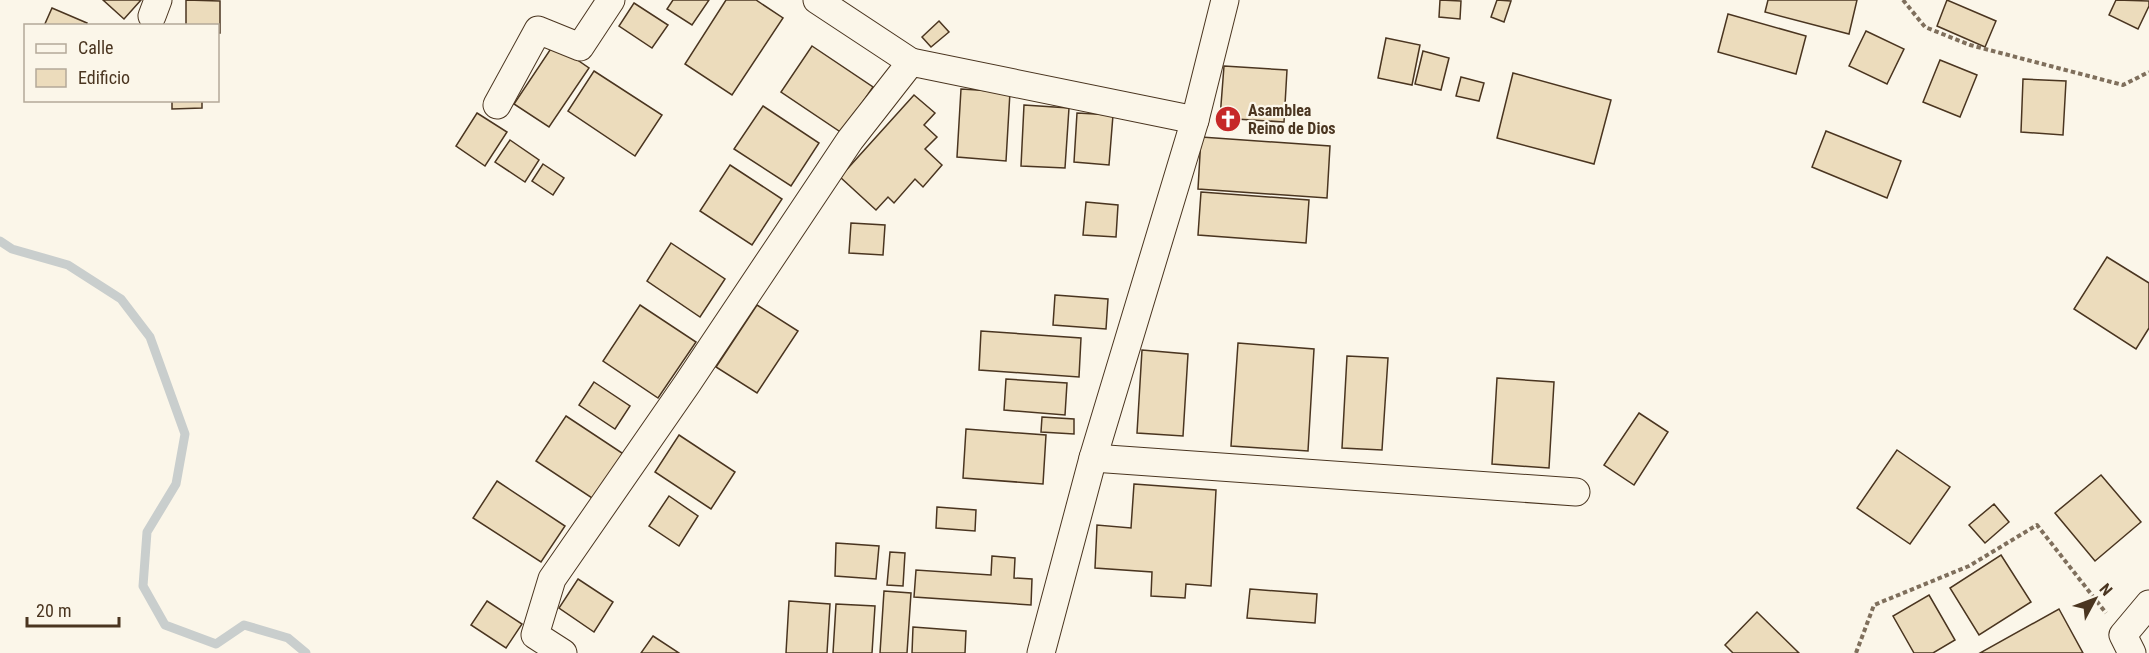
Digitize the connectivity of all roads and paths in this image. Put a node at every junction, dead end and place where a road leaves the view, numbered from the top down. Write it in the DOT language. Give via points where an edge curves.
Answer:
graph roads {
  1 [pos="611,0"];
  2 [pos="817,0"];
  3 [pos="1225,0"];
  4 [pos="1903,0"];
  5 [pos="911,62"];
  6 [pos="2149,72"];
  7 [pos="497,105"];
  8 [pos="1196,120"];
  9 [pos="1093,458"];
  10 [pos="1576,492"];
  11 [pos="2149,604"];
  12 [pos="2128,644"];
  13 [pos="563,653"];
  14 [pos="1041,653"];
  15 [pos="1856,653"];
  1 -- 7 [label="street" via="580,47 538,30"];
  2 -- 5 [label="street"];
  3 -- 8 [label="street"];
  4 -- 6 [label="path" via="1924,27 1970,45 2123,85"];
  5 -- 8 [label="street"];
  5 -- 13 [label="street" via="850,141 552,579 535,635"];
  8 -- 9 [label="street"];
  9 -- 10 [label="street"];
  9 -- 14 [label="street"];
  11 -- 12 [label="street"];
  12 -- 15 [label="path" via="2037,525 1969,566 1875,605"];
}
